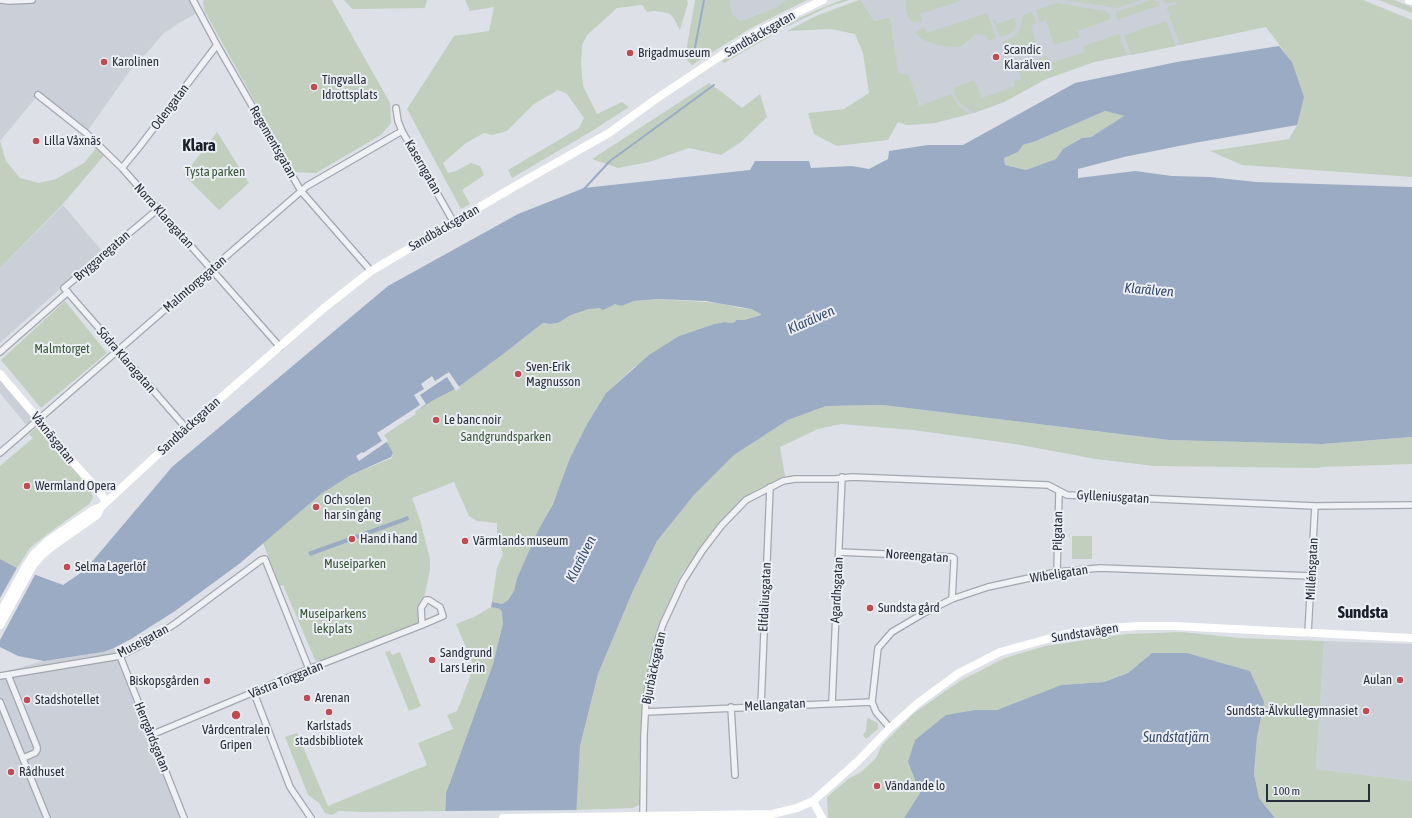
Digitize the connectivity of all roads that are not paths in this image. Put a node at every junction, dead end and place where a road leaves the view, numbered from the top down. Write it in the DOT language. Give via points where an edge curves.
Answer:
graph roads {
  1 [pos="0,0"];
  2 [pos="32,0"];
  3 [pos="193,0"];
  4 [pos="822,0"];
  5 [pos="1408,0"];
  6 [pos="1412,1"];
  7 [pos="217,46"];
  8 [pos="38,95"];
  9 [pos="396,108"];
  10 [pos="402,131"];
  11 [pos="122,168"];
  12 [pos="301,191"];
  13 [pos="158,209"];
  14 [pos="454,223"];
  15 [pos="212,270"];
  16 [pos="371,272"];
  17 [pos="68,292"];
  18 [pos="280,347"];
  19 [pos="118,351"];
  20 [pos="0,352"];
  21 [pos="0,374"];
  22 [pos="38,421"];
  23 [pos="186,428"];
  24 [pos="0,453"];
  25 [pos="842,478"];
  26 [pos="770,487"];
  27 [pos="1059,491"];
  28 [pos="104,504"];
  29 [pos="1412,505"];
  30 [pos="1314,506"];
  31 [pos="839,552"];
  32 [pos="29,567"];
  33 [pos="1057,572"];
  34 [pos="1311,576"];
  35 [pos="952,599"];
  36 [pos="0,613"];
  37 [pos="0,625"];
  38 [pos="422,625"];
  39 [pos="1308,633"];
  40 [pos="1412,638"];
  41 [pos="120,656"];
  42 [pos="309,669"];
  43 [pos="8,675"];
  44 [pos="0,676"];
  45 [pos="254,693"];
  46 [pos="0,702"];
  47 [pos="832,702"];
  48 [pos="872,702"];
  49 [pos="761,706"];
  50 [pos="731,707"];
  51 [pos="644,712"];
  52 [pos="890,728"];
  53 [pos="151,736"];
  54 [pos="23,758"];
  55 [pos="735,775"];
  56 [pos="813,801"];
  57 [pos="643,817"];
  58 [pos="47,818"];
  59 [pos="184,818"];
  60 [pos="311,818"];
  61 [pos="503,818"];
  62 [pos="822,818"];
  1 -- 2 [label="street"];
  3 -- 7 [label="street, Regementsgatan"];
  4 -- 14 [label="street, Sandbäcksgatan" via="755,33 609,133"];
  5 -- 6 [label="street"];
  7 -- 11 [label="street, Odengatan"];
  7 -- 12 [label="street, Regementsgatan"];
  8 -- 11 [label="street, Norra Klaragatan" via="86,133"];
  9 -- 10 [label="street, Kaserngatan"];
  10 -- 12 [label="street, Malmtorgsgatan" via="320,177"];
  10 -- 14 [label="street, Kaserngatan"];
  11 -- 13 [label="street, Norra Klaragatan"];
  12 -- 15 [label="street, Malmtorgsgatan"];
  12 -- 16 [label="street, Regementsgatan"];
  13 -- 15 [label="street, Norra Klaragatan"];
  13 -- 17 [label="street, Bryggaregatan" via="64,288"];
  14 -- 16 [label="street, Sandbäcksgatan"];
  15 -- 18 [label="street, Norra Klaragatan"];
  15 -- 19 [label="street, Malmtorgsgatan"];
  16 -- 18 [label="street, Sandbäcksgatan" via="324,308"];
  17 -- 19 [label="street, Södra Klaragatan"];
  17 -- 20 [label="street, Bryggaregatan"];
  18 -- 23 [label="street, Sandbäcksgatan"];
  19 -- 22 [label="street, Malmtorgsgatan"];
  19 -- 23 [label="street, Södra Klaragatan"];
  21 -- 22 [label="street, Våxnäsgatan"];
  22 -- 24 [label="street, Malmtorgsgatan"];
  22 -- 28 [label="street, Våxnäsgatan" via="100,492"];
  23 -- 28 [label="street, Sandbäcksgatan"];
  25 -- 26 [label="street, Gylleniusgatan" via="795,479"];
  25 -- 27 [label="street, Gylleniusgatan" via="1048,485"];
  25 -- 31 [label="street, Agardhsgatan"];
  26 -- 49 [label="street, Elfdaliusgatan"];
  26 -- 51 [label="street, Bjurbäcksgatan" via="746,500 721,526 683,581 657,643"];
  27 -- 30 [label="street, Gylleniusgatan" via="1067,495"];
  27 -- 33 [label="street, Pilgatan"];
  28 -- 32 [label="street, Sandbäcksgatan" via="44,545 34,554"];
  29 -- 30 [label="street, Gylleniusgatan"];
  30 -- 34 [label="street, Millénsgatan"];
  31 -- 35 [label="street, Noreengatan" via="952,557"];
  31 -- 47 [label="street, Agardhsgatan"];
  32 -- 36 [label="street"];
  32 -- 37 [label="street"];
  33 -- 34 [label="street, Wibeligatan" via="1100,568"];
  33 -- 35 [label="street, Wibeligatan" via="988,587"];
  34 -- 39 [label="street, Millénsgatan"];
  35 -- 48 [label="street, Wibeligatan" via="892,632 878,648"];
  38 -- 38 [label="street, Västra Torggatan" via="443,616 440,607 429,600 426,600 421,608"];
  38 -- 42 [label="street, Västra Torggatan"];
  39 -- 40 [label="street, Sundstavägen"];
  39 -- 52 [label="street, Sundstavägen" via="1201,626 1146,626 1065,634 1000,652 971,666 938,687"];
  41 -- 42 [label="street, Museigatan" via="176,624 265,559"];
  41 -- 43 [label="street, Museigatan"];
  41 -- 53 [label="street, Herrgårdsgatan"];
  42 -- 45 [label="street, Västra Torggatan"];
  43 -- 44 [label="street, Museigatan"];
  43 -- 54 [label="street" via="37,747 35,753"];
  45 -- 53 [label="street, Västra Torggatan"];
  45 -- 60 [label="street" via="290,787"];
  46 -- 54 [label="street"];
  47 -- 48 [label="street, Mellangatan"];
  47 -- 49 [label="street, Mellangatan"];
  48 -- 52 [label="street" via="876,712"];
  49 -- 50 [label="street, Mellangatan"];
  50 -- 51 [label="street, Mellangatan"];
  50 -- 55 [label="street"];
  51 -- 57 [label="street, Bjurbäcksgatan"];
  52 -- 56 [label="street, Sundstavägen"];
  53 -- 59 [label="street, Herrgårdsgatan"];
  54 -- 58 [label="street"];
  56 -- 57 [label="street, Sundstavägen" via="772,814"];
  56 -- 62 [label="street"];
  57 -- 61 [label="street, Sundstavägen"];
}
